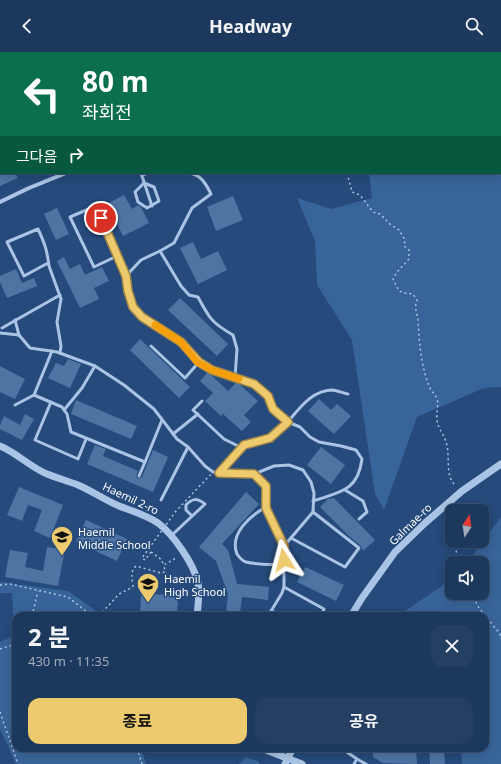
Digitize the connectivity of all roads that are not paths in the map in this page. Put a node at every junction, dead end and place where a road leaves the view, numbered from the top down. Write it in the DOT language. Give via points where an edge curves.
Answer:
graph roads {
  1 [pos="64,174"];
  2 [pos="142,174"];
  3 [pos="193,174"];
  4 [pos="144,184"];
  5 [pos="0,202"];
  6 [pos="152,206"];
  7 [pos="160,251"];
  8 [pos="118,256"];
  9 [pos="48,263"];
  10 [pos="126,276"];
  11 [pos="60,296"];
  12 [pos="15,320"];
  13 [pos="2,328"];
  14 [pos="0,333"];
  15 [pos="20,335"];
  16 [pos="151,346"];
  17 [pos="52,351"];
  18 [pos="60,353"];
  19 [pos="199,362"];
  20 [pos="95,366"];
  21 [pos="235,378"];
  22 [pos="348,394"];
  23 [pos="34,395"];
  24 [pos="202,401"];
  25 [pos="51,402"];
  26 [pos="15,405"];
  27 [pos="64,410"];
  28 [pos="198,414"];
  29 [pos="162,420"];
  30 [pos="288,422"];
  31 [pos="174,434"];
  32 [pos="86,439"];
  33 [pos="244,445"];
  34 [pos="0,446"];
  35 [pos="188,447"];
  36 [pos="145,462"];
  37 [pos="501,464"];
  38 [pos="219,473"];
  39 [pos="254,474"];
  40 [pos="139,476"];
  41 [pos="345,490"];
  42 [pos="161,500"];
  43 [pos="313,501"];
  44 [pos="266,508"];
  45 [pos="313,512"];
  46 [pos="192,516"];
  47 [pos="359,519"];
  48 [pos="171,536"];
  49 [pos="291,538"];
  50 [pos="284,546"];
  51 [pos="284,565"];
  52 [pos="284,587"];
  53 [pos="271,611"];
  54 [pos="197,612"];
  55 [pos="323,612"];
  56 [pos="353,612"];
  57 [pos="269,752"];
  58 [pos="347,752"];
  59 [pos="357,759"];
  60 [pos="287,761"];
  61 [pos="302,764"];
  62 [pos="354,764"];
  63 [pos="366,764"];
  1 -- 5 [label="street"];
  2 -- 4 [label="lane"];
  3 -- 7 [label="lane" via="204,181 210,194 192,208 174,243"];
  4 -- 6 [label="lane"];
  4 -- 6 [label="lane" via="154,187 159,201"];
  4 -- 6 [label="lane" via="136,192 138,202 147,208"];
  7 -- 10 [label="lane" via="141,260"];
  7 -- 21 [label="lane" via="181,286 189,295 198,297 216,325 233,335 236,349"];
  8 -- 8 [label="lane" via="96,206 70,217 94,267"];
  8 -- 10 [label="lane"];
  9 -- 9 [label="lane" via="24,276 7,242 38,229 47,248"];
  9 -- 11 [label="lane"];
  10 -- 19 [label="lane" via="133,307 142,317 181,342"];
  11 -- 12 [label="lane"];
  11 -- 18 [label="lane" via="57,322"];
  12 -- 13 [label="lane"];
  12 -- 15 [label="lane"];
  14 -- 15 [label="lane"];
  15 -- 17 [label="lane" via="30,348"];
  16 -- 19 [label="lane" via="185,378"];
  17 -- 18 [label="lane"];
  17 -- 23 [label="lane"];
  18 -- 20 [label="lane"];
  19 -- 21 [label="lane" via="212,370"];
  20 -- 27 [label="lane" via="82,388"];
  20 -- 29 [label="lane" via="154,409"];
  21 -- 30 [label="lane" via="254,384 268,396 273,409"];
  22 -- 30 [label="lane" via="334,390 320,393 304,403"];
  23 -- 25 [label="lane"];
  23 -- 26 [label="lane"];
  24 -- 28 [label="lane" via="194,410"];
  25 -- 27 [label="lane"];
  25 -- 32 [label="lane" via="35,440 78,459"];
  27 -- 32 [label="lane" via="71,432"];
  28 -- 31 [label="lane"];
  28 -- 33 [label="lane" via="224,439 238,446"];
  29 -- 31 [label="lane"];
  29 -- 36 [label="lane"];
  30 -- 33 [label="lane" via="270,438"];
  30 -- 41 [label="lane" via="300,427 319,442 356,450 362,459 360,470 354,483"];
  31 -- 35 [label="lane"];
  32 -- 36 [label="lane"];
  33 -- 38 [label="lane"];
  34 -- 48 [label="street, Haemil 2-ro" via="45,474 77,485 119,506 144,515 159,524"];
  35 -- 38 [label="lane" via="205,466"];
  35 -- 42 [label="lane"];
  36 -- 40 [label="lane"];
  37 -- 56 [label="street, Galmae-ro" via="462,491 395,552"];
  38 -- 39 [label="lane"];
  39 -- 43 [label="lane" via="274,466 289,465 303,470 311,482"];
  39 -- 44 [label="lane" via="266,486"];
  41 -- 43 [label="lane"];
  41 -- 47 [label="lane" via="363,501 367,512"];
  43 -- 45 [label="lane"];
  44 -- 50 [label="lane"];
  44 -- 51 [label="lane" via="254,514 243,527 236,538 235,547 238,556 245,562"];
  45 -- 49 [label="lane"];
  45 -- 49 [label="lane" via="358,548 345,567"];
  46 -- 46 [label="lane" via="205,504 194,498 186,505 186,510"];
  46 -- 48 [label="lane"];
  48 -- 54 [label="street, Haemil 2-ro" via="195,574 199,596"];
  49 -- 50 [label="lane"];
  50 -- 51 [label="lane"];
  51 -- 52 [label="lane"];
  52 -- 53 [label="lane"];
  52 -- 55 [label="lane" via="324,609"];
  57 -- 60 [label="street"];
  58 -- 59 [label="lane"];
  59 -- 62 [label="lane"];
  59 -- 63 [label="lane"];
  60 -- 61 [label="street"];
}
